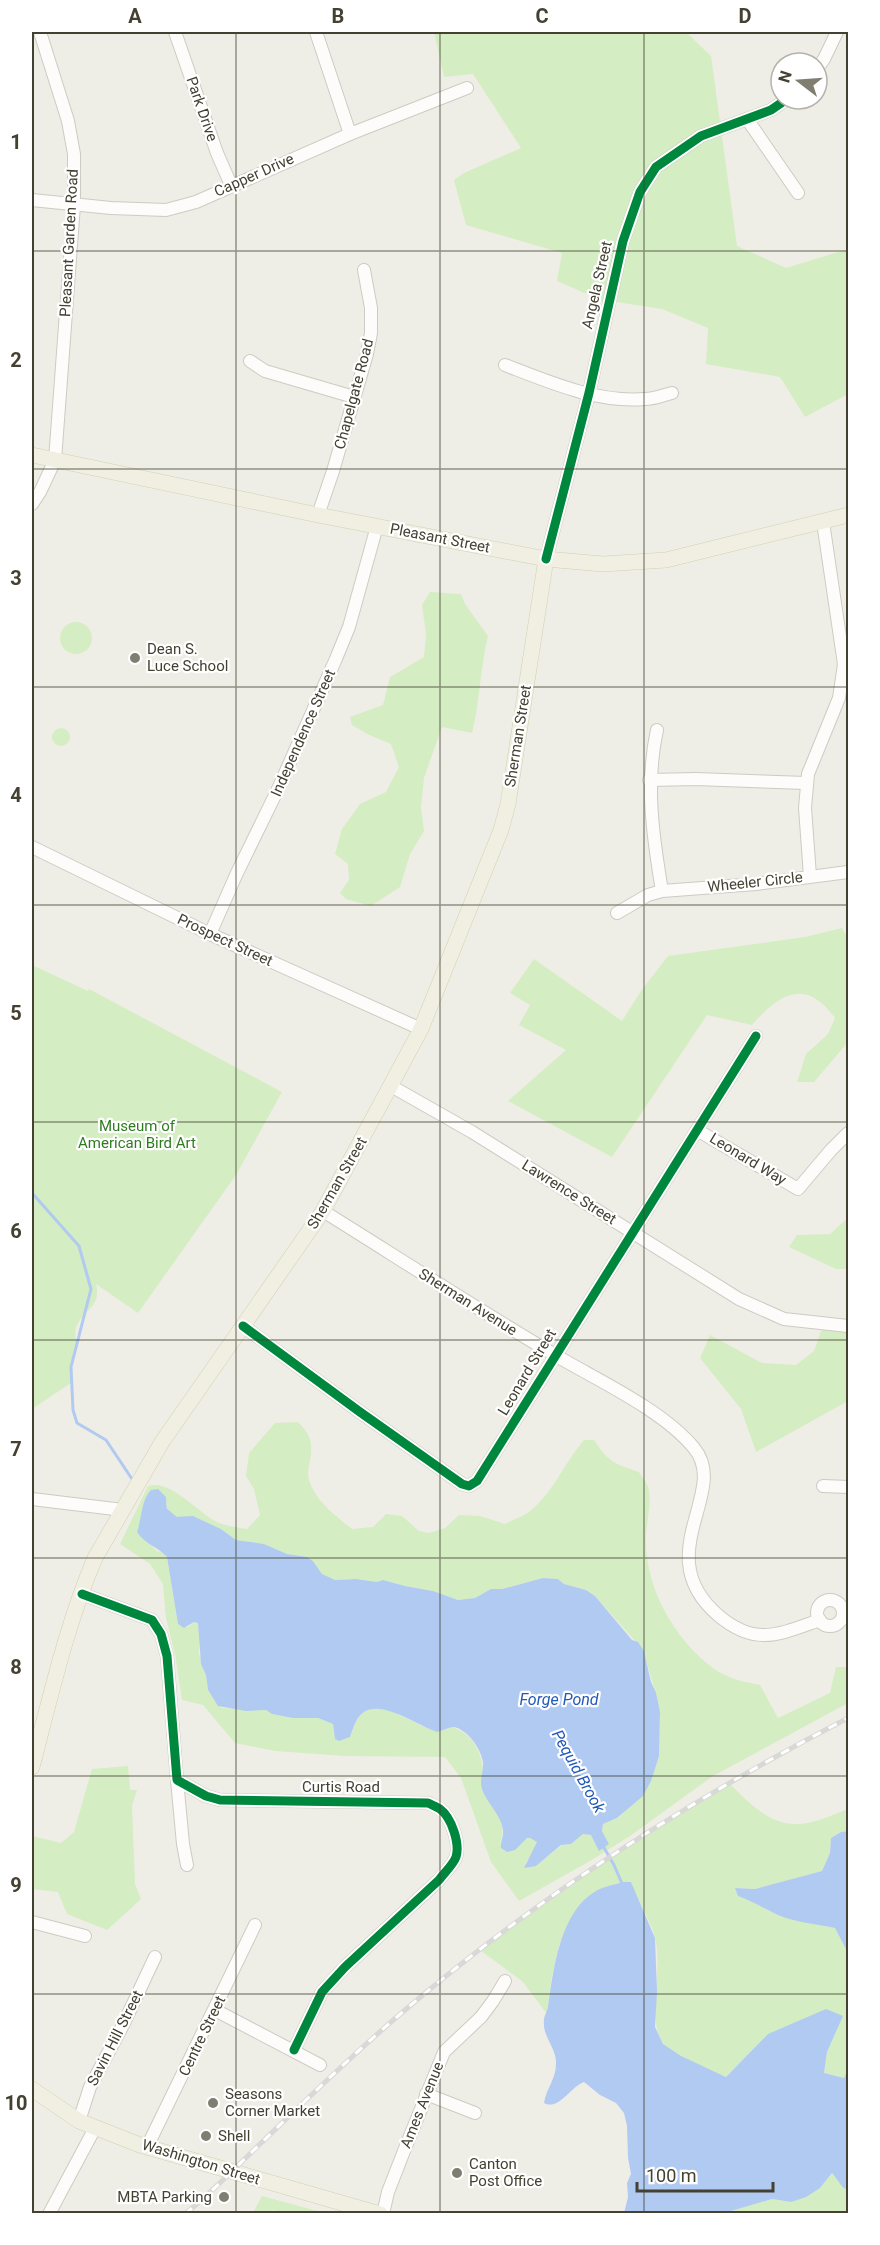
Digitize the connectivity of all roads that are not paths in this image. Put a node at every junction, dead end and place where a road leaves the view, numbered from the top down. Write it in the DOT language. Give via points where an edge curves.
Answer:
graph roads {
  1 [pos="40,32"];
  2 [pos="175,32"];
  3 [pos="316,32"];
  4 [pos="837,32"];
  5 [pos="828,51"];
  6 [pos="467,88"];
  7 [pos="769,111"];
  8 [pos="747,119"];
  9 [pos="350,134"];
  10 [pos="231,185"];
  11 [pos="798,194"];
  12 [pos="32,200"];
  13 [pos="74,205"];
  14 [pos="364,270"];
  15 [pos="250,361"];
  16 [pos="505,365"];
  17 [pos="589,393"];
  18 [pos="672,393"];
  19 [pos="354,397"];
  20 [pos="32,454"];
  21 [pos="55,460"];
  22 [pos="32,504"];
  23 [pos="318,515"];
  24 [pos="849,515"];
  25 [pos="823,522"];
  26 [pos="377,526"];
  27 [pos="546,559"];
  28 [pos="657,730"];
  29 [pos="649,780"];
  30 [pos="806,783"];
  31 [pos="32,847"];
  32 [pos="849,872"];
  33 [pos="810,876"];
  34 [pos="662,891"];
  35 [pos="617,913"];
  36 [pos="210,934"];
  37 [pos="421,1029"];
  38 [pos="756,1036"];
  39 [pos="391,1086"];
  40 [pos="697,1130"];
  41 [pos="849,1133"];
  42 [pos="323,1211"];
  43 [pos="633,1231"];
  44 [pos="243,1326"];
  45 [pos="849,1326"];
  46 [pos="555,1355"];
  47 [pos="824,1486"];
  48 [pos="849,1487"];
  49 [pos="32,1499"];
  50 [pos="123,1510"];
  51 [pos="82,1594"];
  52 [pos="820,1620"];
  53 [pos="32,1767"];
  54 [pos="177,1780"];
  55 [pos="187,1865"];
  56 [pos="32,1922"];
  57 [pos="255,1925"];
  58 [pos="85,1936"];
  59 [pos="155,1957"];
  60 [pos="505,1981"];
  61 [pos="215,2010"];
  62 [pos="294,2050"];
  63 [pos="320,2065"];
  64 [pos="32,2089"];
  65 [pos="426,2094"];
  66 [pos="475,2113"];
  67 [pos="79,2121"];
  68 [pos="95,2128"];
  69 [pos="147,2147"];
  70 [pos="49,2214"];
  71 [pos="382,2214"];
  1 -- 13 [label="street, Pleasant Garden Road" via="68,121 74,154"];
  2 -- 10 [label="street, Park Drive"];
  3 -- 9 [label="street"];
  4 -- 5 [label="street"];
  6 -- 9 [label="street, Capper Drive"];
  7 -- 8 [label="street, Angela Street"];
  8 -- 11 [label="street"];
  8 -- 17 [label="street, Angela Street" via="701,136 678,151 656,167 640,192 622,241"];
  9 -- 10 [label="street, Capper Drive"];
  10 -- 13 [label="street, Capper Drive" via="196,202 166,210"];
  12 -- 13 [label="street, Capper Drive"];
  13 -- 21 [label="street, Pleasant Garden Road"];
  14 -- 19 [label="street, Chapelgate Road" via="371,333"];
  15 -- 19 [label="street" via="265,371"];
  16 -- 17 [label="street"];
  17 -- 18 [label="street" via="647,399"];
  17 -- 27 [label="street, Angela Street"];
  19 -- 23 [label="street, Chapelgate Road"];
  20 -- 21 [label="main road, Pleasant Street"];
  21 -- 22 [label="street"];
  21 -- 23 [label="main road, Pleasant Street"];
  23 -- 26 [label="main road, Pleasant Street"];
  24 -- 25 [label="main road, Pleasant Street"];
  25 -- 27 [label="main road, Pleasant Street" via="666,560 603,564"];
  25 -- 30 [label="street" via="844,664 839,698"];
  26 -- 27 [label="main road, Pleasant Street"];
  26 -- 36 [label="street, Independence Street" via="336,659"];
  27 -- 37 [label="main road, Sherman Street" via="508,804"];
  28 -- 29 [label="street"];
  29 -- 30 [label="street"];
  29 -- 34 [label="street"];
  30 -- 33 [label="street"];
  31 -- 36 [label="street, Prospect Street"];
  32 -- 33 [label="street, Wheeler Circle"];
  33 -- 34 [label="street, Wheeler Circle" via="756,885"];
  34 -- 35 [label="street, Wheeler Circle"];
  36 -- 37 [label="street, Prospect Street"];
  37 -- 39 [label="main road, Sherman Street"];
  38 -- 40 [label="street, Leonard Street"];
  39 -- 42 [label="main road, Sherman Street"];
  39 -- 43 [label="street, Lawrence Street"];
  40 -- 41 [label="street, Leonard Way" via="798,1190"];
  40 -- 43 [label="street, Leonard Street"];
  42 -- 44 [label="main road, Sherman Street"];
  42 -- 46 [label="street, Sherman Avenue"];
  43 -- 45 [label="street, Lawrence Street" via="765,1312 784,1319"];
  43 -- 46 [label="street, Leonard Street"];
  44 -- 46 [label="street, Leonard Street" via="469,1486 477,1481"];
  44 -- 50 [label="main road, Sherman Street" via="162,1442"];
  46 -- 52 [label="street, Sherman Avenue" via="676,1429 697,1451 704,1481 689,1547 692,1579 715,1612 730,1625 763,1636"];
  47 -- 48 [label="street"];
  49 -- 50 [label="street"];
  50 -- 51 [label="main road, Sherman Street" via="95,1558"];
  51 -- 53 [label="main road, Sherman Street"];
  51 -- 54 [label="street" via="152,1620 161,1634 167,1656"];
  54 -- 55 [label="street"];
  54 -- 62 [label="street, Curtis Road" via="220,1800 428,1803 441,1810 451,1825 456,1857 450,1867 322,1992"];
  56 -- 58 [label="street"];
  57 -- 61 [label="street, Centre Street"];
  59 -- 67 [label="street, Savin Hill Street" via="90,2087"];
  60 -- 65 [label="street, Ames Avenue" via="481,2017 444,2052"];
  61 -- 62 [label="street"];
  61 -- 69 [label="street, Centre Street"];
  62 -- 63 [label="street"];
  64 -- 67 [label="main road, Washington Street"];
  65 -- 66 [label="street"];
  65 -- 71 [label="street, Ames Avenue"];
  67 -- 68 [label="main road, Washington Street"];
  68 -- 69 [label="main road, Washington Street"];
  68 -- 70 [label="street"];
  69 -- 71 [label="main road, Washington Street"];
}
